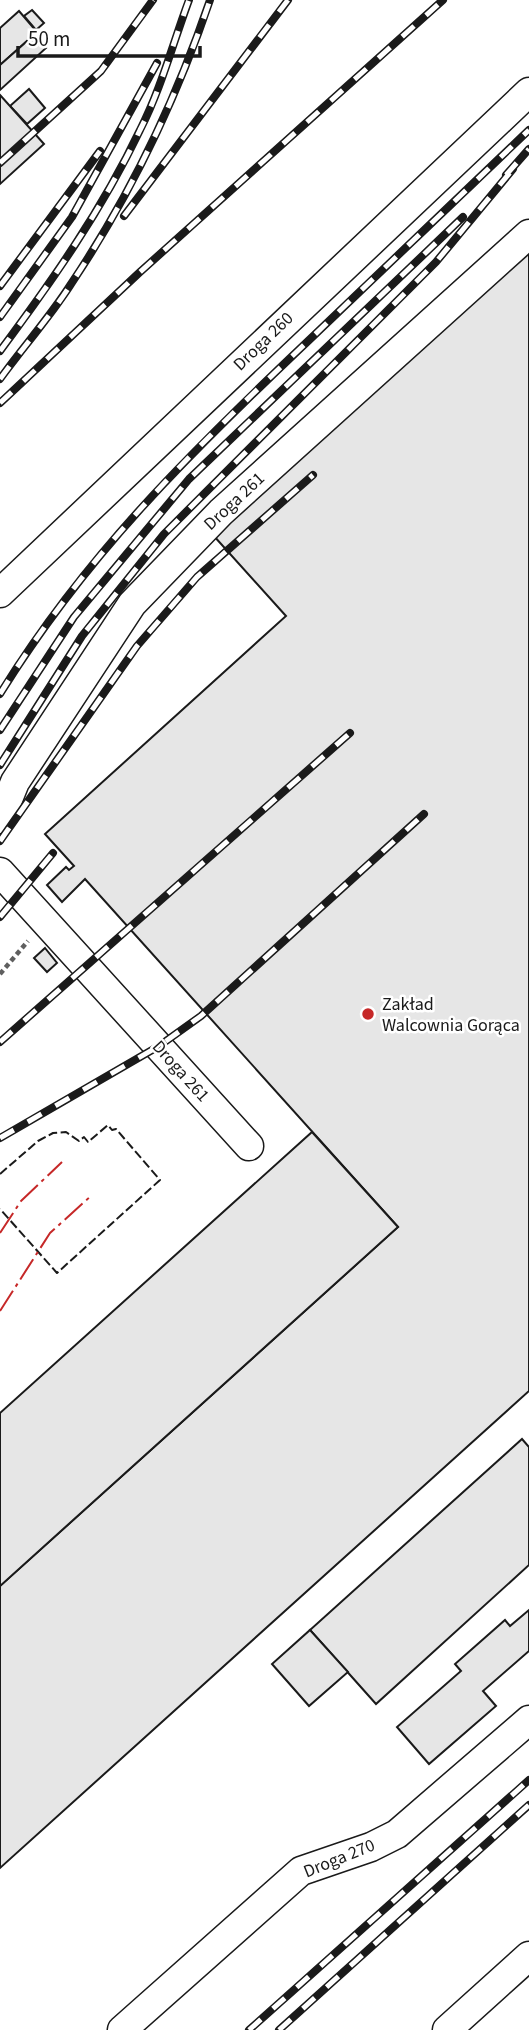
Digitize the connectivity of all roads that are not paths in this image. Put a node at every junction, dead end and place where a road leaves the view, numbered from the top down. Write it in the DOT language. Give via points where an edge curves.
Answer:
graph roads {
  1 [pos="529,92"];
  2 [pos="529,234"];
  3 [pos="0,593"];
  4 [pos="0,819"];
  5 [pos="0,872"];
  6 [pos="249,1146"];
  7 [pos="529,1720"];
  8 [pos="529,1956"];
  9 [pos="122,2030"];
  10 [pos="447,2030"];
  1 -- 3 [label="lane, Droga 260"];
  2 -- 4 [label="lane, Droga 261" via="221,512 132,604 15,782"];
  5 -- 6 [label="lane, Droga 261"];
  7 -- 9 [label="lane, Droga 270" via="397,1834 301,1871"];
  8 -- 10 [label="lane"];
}
